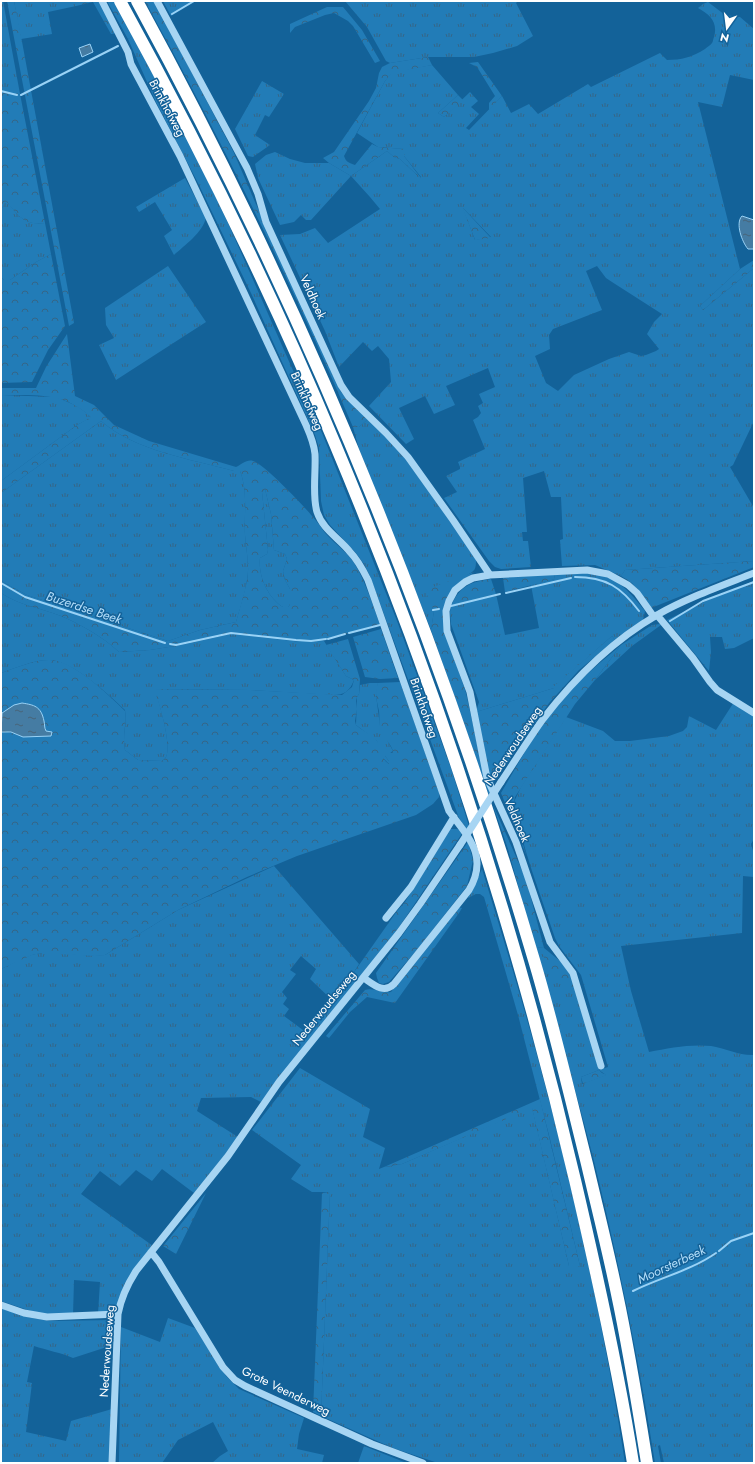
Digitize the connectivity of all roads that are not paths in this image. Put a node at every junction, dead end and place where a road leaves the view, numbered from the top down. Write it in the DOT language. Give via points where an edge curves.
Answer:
graph roads {
  1 [pos="102,1"];
  2 [pos="120,1"];
  3 [pos="137,1"];
  4 [pos="157,1"];
  5 [pos="754,573"];
  6 [pos="490,575"];
  7 [pos="656,616"];
  8 [pos="754,713"];
  9 [pos="454,817"];
  10 [pos="386,918"];
  11 [pos="364,978"];
  12 [pos="601,1066"];
  13 [pos="151,1252"];
  14 [pos="1,1305"];
  15 [pos="118,1314"];
  16 [pos="112,1463"];
  17 [pos="423,1463"];
  18 [pos="633,1463"];
  19 [pos="647,1463"];
  1 -- 9 [label="street, Brinkhofweg" via="128,52 131,64 180,156 306,425 315,453 317,512 324,526 359,563 368,580 449,811"];
  2 -- 18 [label="highway" via="199,150 295,352 335,444 434,700 517,959 557,1107 602,1299"];
  3 -- 19 [label="highway" via="209,137 266,254 346,433 400,565 489,814 535,963 572,1104 618,1295"];
  4 -- 6 [label="street, Veldhoek" via="247,168 266,222 341,384 349,397 408,457"];
  5 -- 7 [label="street, Nederwoudseweg" via="692,598"];
  6 -- 7 [label="street, Veldhoek" via="587,570 608,574 628,585"];
  6 -- 12 [label="street, Veldhoek" via="473,578 455,590 446,612 447,631 470,692 487,778 516,842 550,942 573,973"];
  7 -- 8 [label="street" via="717,690"];
  7 -- 11 [label="street, Nederwoudseweg, bridge" via="617,644 576,680 543,720 420,904"];
  9 -- 10 [label="street" via="411,887"];
  9 -- 11 [label="street, Brinkhofweg" via="470,838 475,851 477,859 473,884 391,987 381,988"];
  11 -- 13 [label="street, Nederwoudseweg" via="279,1082 228,1156"];
  13 -- 15 [label="street, Nederwoudseweg" via="126,1286"];
  13 -- 17 [label="street, Grote Veenderweg" via="223,1367 235,1380 372,1444"];
  14 -- 15 [label="street" via="47,1317"];
  15 -- 16 [label="street, Nederwoudseweg"];
}
